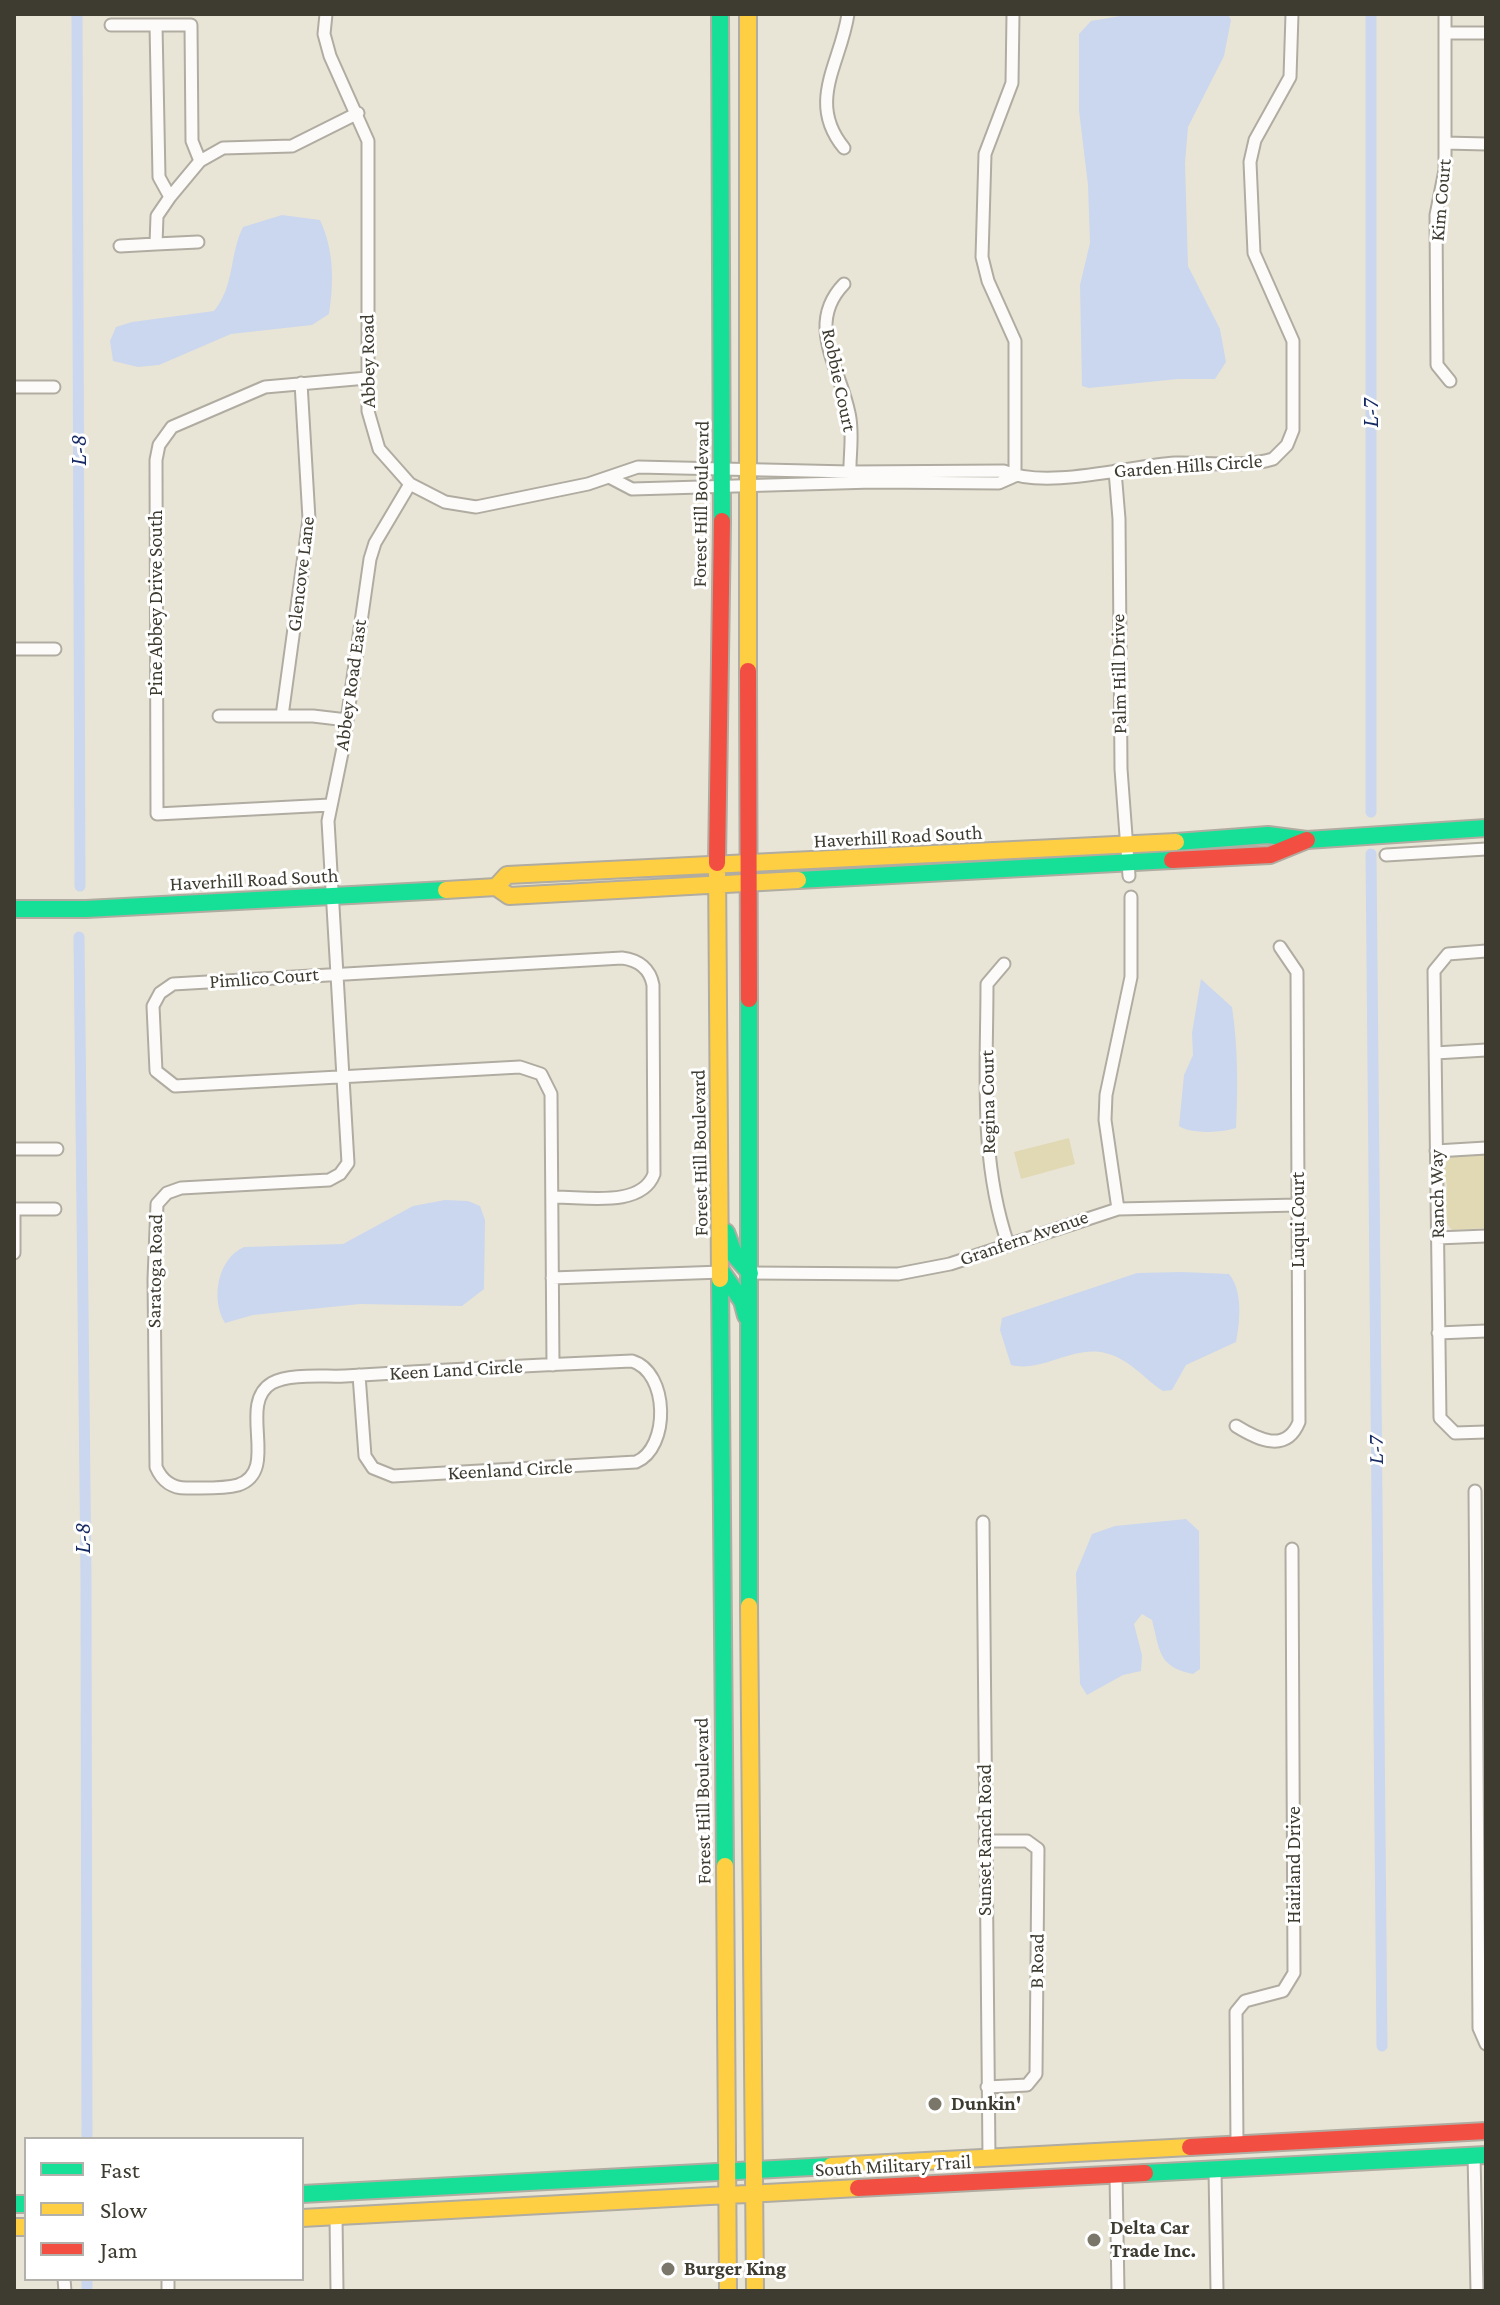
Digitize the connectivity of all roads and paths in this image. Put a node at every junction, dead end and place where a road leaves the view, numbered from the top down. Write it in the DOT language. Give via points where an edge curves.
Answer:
graph roads {
  1 [pos="326,14"];
  2 [pos="720,14"];
  3 [pos="748,14"];
  4 [pos="848,14"];
  5 [pos="1013,14"];
  6 [pos="1292,14"];
  7 [pos="1445,14"];
  8 [pos="111,25"];
  9 [pos="156,25"];
  10 [pos="1445,33"];
  11 [pos="1486,33"];
  12 [pos="358,113"];
  13 [pos="1445,143"];
  14 [pos="1486,144"];
  15 [pos="844,148"];
  16 [pos="200,161"];
  17 [pos="170,197"];
  18 [pos="198,242"];
  19 [pos="156,244"];
  20 [pos="120,246"];
  21 [pos="844,284"];
  22 [pos="367,378"];
  23 [pos="1450,381"];
  24 [pos="301,383"];
  25 [pos="14,387"];
  26 [pos="54,387"];
  27 [pos="747,468"];
  28 [pos="723,469"];
  29 [pos="1115,471"];
  30 [pos="1015,476"];
  31 [pos="611,478"];
  32 [pos="850,478"];
  33 [pos="410,484"];
  34 [pos="747,488"];
  35 [pos="722,489"];
  36 [pos="14,649"];
  37 [pos="55,649"];
  38 [pos="219,716"];
  39 [pos="282,716"];
  40 [pos="347,720"];
  41 [pos="330,805"];
  42 [pos="1486,828"];
  43 [pos="1486,849"];
  44 [pos="1386,855"];
  45 [pos="1128,861"];
  46 [pos="748,864"];
  47 [pos="717,865"];
  48 [pos="748,884"];
  49 [pos="717,886"];
  50 [pos="496,887"];
  51 [pos="332,896"];
  52 [pos="1131,897"];
  53 [pos="14,909"];
  54 [pos="1280,947"];
  55 [pos="1486,951"];
  56 [pos="1004,964"];
  57 [pos="336,974"];
  58 [pos="1486,1050"];
  59 [pos="1435,1053"];
  60 [pos="344,1076"];
  61 [pos="1486,1148"];
  62 [pos="14,1149"];
  63 [pos="57,1149"];
  64 [pos="1436,1151"];
  65 [pos="552,1197"];
  66 [pos="1298,1205"];
  67 [pos="14,1209"];
  68 [pos="55,1209"];
  69 [pos="1118,1209"];
  70 [pos="721,1211"];
  71 [pos="1486,1236"];
  72 [pos="1437,1238"];
  73 [pos="1008,1244"];
  74 [pos="14,1253"];
  75 [pos="722,1272"];
  76 [pos="750,1273"];
  77 [pos="552,1278"];
  78 [pos="1486,1331"];
  79 [pos="750,1333"];
  80 [pos="1438,1333"];
  81 [pos="553,1365"];
  82 [pos="645,1367"];
  83 [pos="359,1375"];
  84 [pos="1236,1426"];
  85 [pos="1486,1432"];
  86 [pos="1475,1491"];
  87 [pos="983,1522"];
  88 [pos="1292,1549"];
  89 [pos="722,1601"];
  90 [pos="749,1637"];
  91 [pos="722,1641"];
  92 [pos="749,1674"];
  93 [pos="724,1841"];
  94 [pos="985,1841"];
  95 [pos="751,1877"];
  96 [pos="1486,2044"];
  97 [pos="987,2087"];
  98 [pos="1482,2132"];
  99 [pos="1237,2144"];
  100 [pos="1480,2155"];
  101 [pos="989,2158"];
  102 [pos="1359,2162"];
  103 [pos="1215,2169"];
  104 [pos="753,2170"];
  105 [pos="727,2172"];
  106 [pos="1124,2174"];
  107 [pos="434,2188"];
  108 [pos="304,2194"];
  109 [pos="754,2194"];
  110 [pos="727,2195"];
  111 [pos="304,2204"];
  112 [pos="336,2217"];
  113 [pos="304,2218"];
  114 [pos="337,2291"];
  115 [pos="728,2291"];
  116 [pos="755,2291"];
  117 [pos="1118,2291"];
  118 [pos="1217,2291"];
  119 [pos="1477,2291"];
  1 -- 12 [label="street, Abbey Road" via="330,56"];
  2 -- 28 [label="main road, Forest Hill Boulevard"];
  3 -- 27 [label="main road"];
  4 -- 15 [label="street" via="826,103 829,130"];
  5 -- 30 [label="street" via="1012,83 985,154 982,257 1015,341"];
  6 -- 29 [label="street, Garden Hills Circle" via="1290,77 1255,140 1250,162 1254,253 1291,331 1293,430 1279,454 1264,462"];
  7 -- 10 [label="street, Kim Court"];
  8 -- 9 [label="street"];
  9 -- 16 [label="street" via="191,25 192,141"];
  9 -- 17 [label="street" via="159,177"];
  10 -- 11 [label="street"];
  10 -- 13 [label="street, Kim Court"];
  12 -- 16 [label="street" via="292,146 223,148"];
  12 -- 22 [label="street, Abbey Road" via="368,141"];
  13 -- 14 [label="street"];
  13 -- 23 [label="street, Kim Court" via="1436,215 1437,365"];
  16 -- 17 [label="street"];
  17 -- 19 [label="street" via="157,216"];
  18 -- 19 [label="street"];
  19 -- 20 [label="street"];
  21 -- 32 [label="street, Robbie Court" via="828,300 826,319 828,347 851,423"];
  22 -- 24 [label="street, Pine Abbey Drive South"];
  22 -- 33 [label="street, Abbey Road" via="371,431 389,464"];
  24 -- 39 [label="street, Glencove Lane" via="309,519"];
  24 -- 41 [label="street, Pine Abbey Drive South" via="265,387 179,423 159,445 157,814"];
  25 -- 26 [label="street"];
  27 -- 28 [label="street, Garden Hills Circle"];
  27 -- 32 [label="street, Garden Hills Circle"];
  27 -- 34 [label="main road"];
  28 -- 31 [label="street, Abbey Road" via="638,467"];
  28 -- 35 [label="main road, Forest Hill Boulevard"];
  29 -- 30 [label="street, Garden Hills Circle"];
  29 -- 45 [label="street, Palm Hill Drive"];
  30 -- 32 [label="street, Garden Hills Circle" via="1004,471"];
  31 -- 33 [label="street, Abbey Road" via="476,507 445,502"];
  31 -- 35 [label="street, Abbey Road" via="632,489"];
  32 -- 34 [label="street, Garden Hills Circle"];
  33 -- 40 [label="street, Abbey Road East" via="370,559"];
  34 -- 35 [label="street, Garden Hills Circle"];
  34 -- 46 [label="main road"];
  35 -- 47 [label="main road, Forest Hill Boulevard"];
  36 -- 37 [label="street"];
  38 -- 39 [label="street"];
  39 -- 40 [label="street"];
  40 -- 41 [label="street, Abbey Road East"];
  41 -- 51 [label="street, Abbey Road East"];
  42 -- 45 [label="main road, Haverhill Road South" via="1307,840 1270,855"];
  43 -- 44 [label="street"];
  45 -- 46 [label="main road, Haverhill Road South"];
  45 -- 48 [label="main road, Haverhill Road South"];
  46 -- 47 [label="main road, Haverhill Road South"];
  46 -- 48 [label="main road"];
  47 -- 49 [label="main road, Forest Hill Boulevard"];
  47 -- 50 [label="main road, Haverhill Road South" via="507,875"];
  48 -- 49 [label="main road, Haverhill Road South"];
  48 -- 76 [label="main road"];
  49 -- 50 [label="main road, Haverhill Road South" via="509,896"];
  49 -- 70 [label="main road, Forest Hill Boulevard"];
  50 -- 51 [label="main road, Haverhill Road South"];
  51 -- 53 [label="main road, Haverhill Road South"];
  51 -- 57 [label="street, Saratoga Road"];
  52 -- 69 [label="street" via="1131,977 1106,1095"];
  54 -- 66 [label="street, Luqui Court" via="1297,972"];
  55 -- 59 [label="street, Ranch Way" via="1441,958 1434,971"];
  56 -- 73 [label="street, Regina Court" via="987,984 988,1167"];
  57 -- 60 [label="street, Saratoga Road"];
  57 -- 60 [label="street, Pimlico Court" via="166,988 153,1006 156,1071 175,1086"];
  57 -- 65 [label="street, Pimlico Court" via="622,958 643,966 653,985 651,1181 641,1192 626,1196"];
  58 -- 59 [label="street"];
  59 -- 64 [label="street, Ranch Way"];
  60 -- 65 [label="street, Pimlico Court" via="535,1070 551,1094"];
  60 -- 83 [label="street, Saratoga Road" via="350,1150 340,1174 329,1180 181,1188 157,1204 159,1474 183,1488 244,1482 257,1464 258,1409 266,1388 279,1380"];
  61 -- 64 [label="street"];
  62 -- 63 [label="street"];
  64 -- 72 [label="street, Ranch Way"];
  65 -- 77 [label="street, Pimlico Court"];
  66 -- 69 [label="street, Granfern Avenue"];
  66 -- 84 [label="street, Luqui Court" via="1299,1422 1291,1436 1262,1442"];
  67 -- 68 [label="street"];
  67 -- 74 [label="street"];
  69 -- 73 [label="street, Granfern Avenue"];
  70 -- 75 [label="main road, Forest Hill Boulevard"];
  70 -- 76 [label="main road" via="735,1256"];
  71 -- 72 [label="street"];
  72 -- 80 [label="street, Ranch Way"];
  73 -- 76 [label="street, Granfern Avenue" via="950,1264 898,1274"];
  75 -- 77 [label="street"];
  75 -- 79 [label="main road" via="742,1301"];
  75 -- 89 [label="main road, Forest Hill Boulevard"];
  76 -- 79 [label="main road"];
  77 -- 81 [label="street, Pimlico Court"];
  78 -- 80 [label="street"];
  79 -- 90 [label="main road"];
  80 -- 85 [label="street, Ranch Way" via="1440,1418 1449,1430"];
  81 -- 82 [label="street, Keen Land Circle" via="632,1361"];
  81 -- 83 [label="street, Keen Land Circle"];
  82 -- 83 [label="street, Keenland Circle" via="657,1387 658,1437 647,1458 393,1476 373,1468 365,1456"];
  86 -- 96 [label="street" via="1479,2028"];
  87 -- 94 [label="street, Sunset Ranch Road"];
  88 -- 99 [label="street, Hairland Drive" via="1294,1973 1283,1991 1245,2001 1236,2012"];
  89 -- 90 [label="main road"];
  89 -- 91 [label="main road, Forest Hill Boulevard"];
  90 -- 92 [label="main road"];
  91 -- 92 [label="main road"];
  91 -- 93 [label="main road, Forest Hill Boulevard"];
  92 -- 95 [label="main road"];
  93 -- 95 [label="main road"];
  93 -- 105 [label="main road, Forest Hill Boulevard"];
  94 -- 97 [label="street, Sunset Ranch Road"];
  94 -- 97 [label="street, B Road" via="1027,1841 1038,1849 1036,2074 1027,2085"];
  95 -- 104 [label="main road"];
  97 -- 101 [label="street, Sunset Ranch Road"];
  98 -- 99 [label="main road, South Military Trail"];
  98 -- 102 [label="main road" via="1467,2142 1375,2148"];
  99 -- 101 [label="main road, South Military Trail"];
  99 -- 106 [label="main road" via="1218,2158 1166,2162"];
  100 -- 102 [label="main road, South Military Trail"];
  100 -- 119 [label="street"];
  101 -- 104 [label="main road, South Military Trail"];
  102 -- 103 [label="main road, South Military Trail"];
  103 -- 106 [label="main road, South Military Trail"];
  103 -- 118 [label="street"];
  104 -- 105 [label="main road, South Military Trail"];
  104 -- 109 [label="main road"];
  105 -- 107 [label="main road, South Military Trail"];
  105 -- 110 [label="main road, Forest Hill Boulevard"];
  106 -- 109 [label="main road, South Military Trail"];
  106 -- 117 [label="street"];
  107 -- 108 [label="main road, South Military Trail"];
  107 -- 111 [label="main road" via="407,2199"];
  109 -- 110 [label="main road, South Military Trail"];
  109 -- 116 [label="main road"];
  110 -- 112 [label="main road, South Military Trail"];
  110 -- 115 [label="main road, Forest Hill Boulevard"];
  112 -- 113 [label="main road, South Military Trail"];
  112 -- 114 [label="street"];
}
